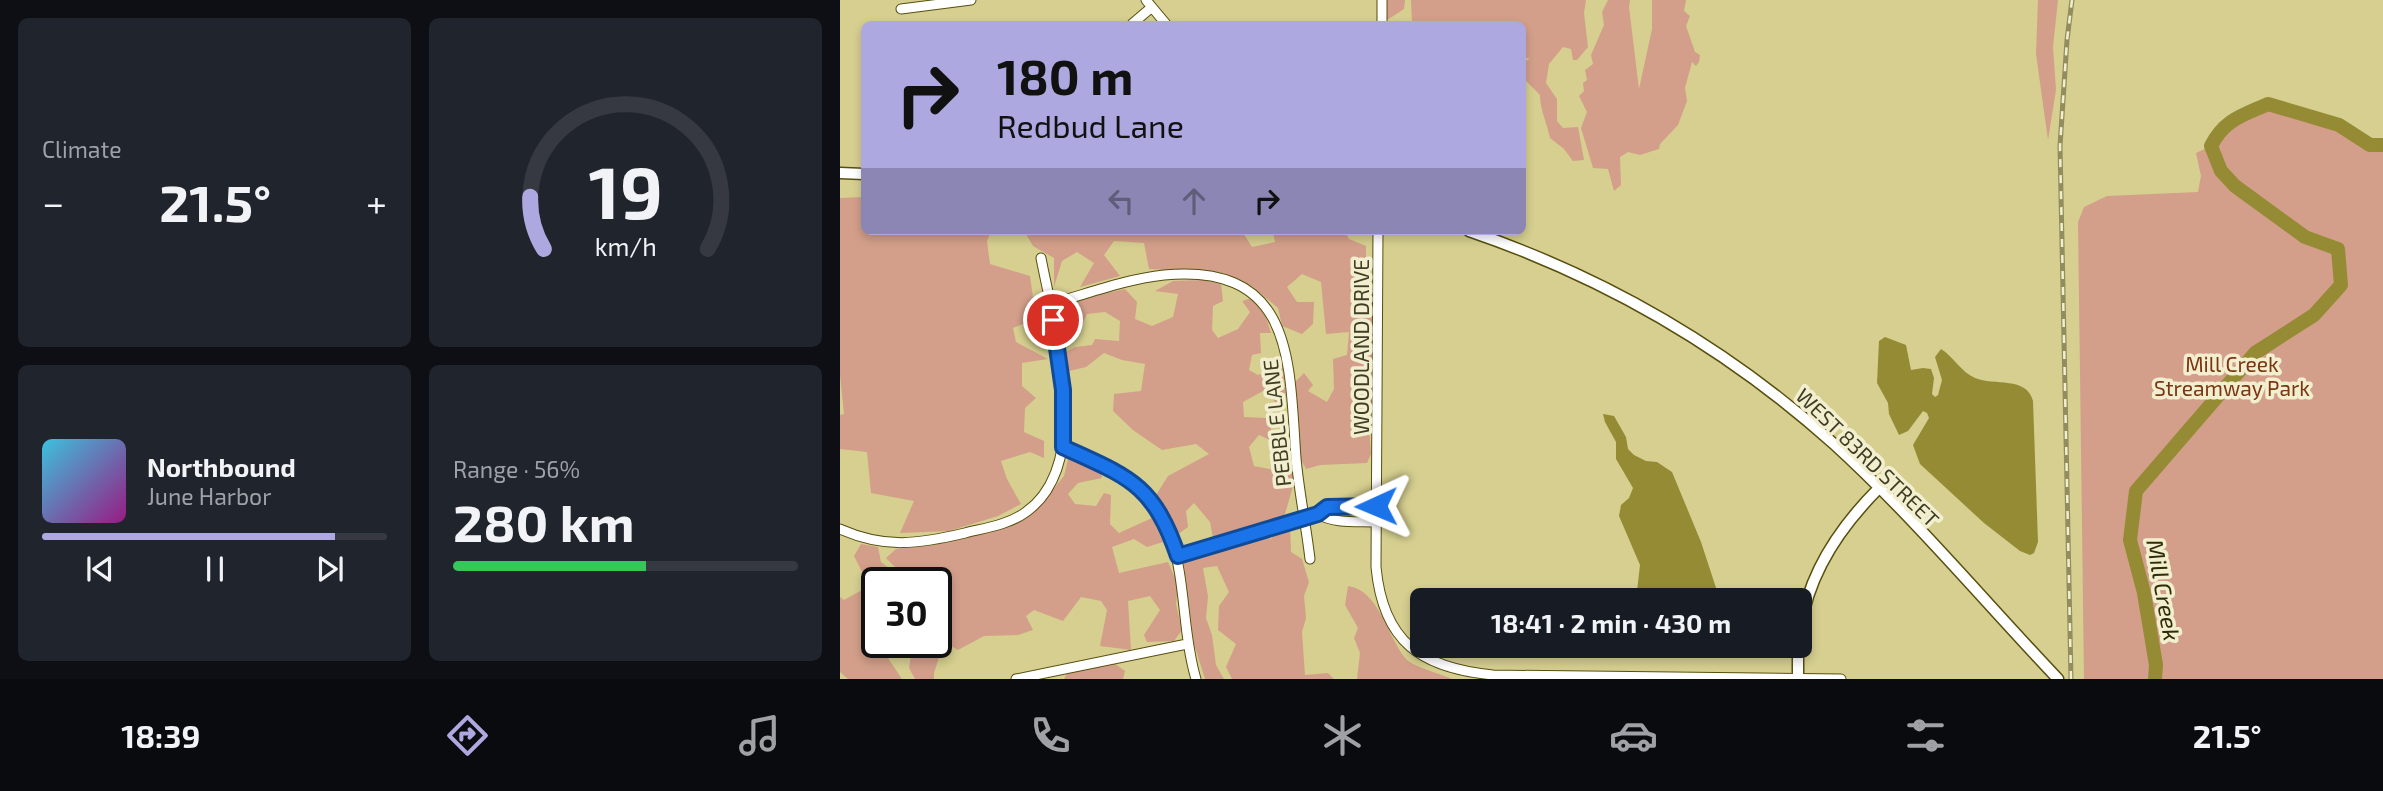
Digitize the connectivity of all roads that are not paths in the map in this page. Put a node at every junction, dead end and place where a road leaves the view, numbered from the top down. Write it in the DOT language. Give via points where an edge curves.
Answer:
graph roads {
  1 [pos="969,0"];
  2 [pos="1382,0"];
  3 [pos="1149,4"];
  4 [pos="901,9"];
  5 [pos="1135,21"];
  6 [pos="1163,21"];
  7 [pos="1382,21"];
  8 [pos="840,173"];
  9 [pos="861,174"];
  10 [pos="1378,235"];
  11 [pos="1479,235"];
  12 [pos="1041,258"];
  13 [pos="1050,304"];
  14 [pos="1063,447"];
  15 [pos="1880,488"];
  16 [pos="1376,506"];
  17 [pos="1318,514"];
  18 [pos="1305,517"];
  19 [pos="1376,522"];
  20 [pos="840,529"];
  21 [pos="1178,556"];
  22 [pos="1310,559"];
  23 [pos="1812,588"];
  24 [pos="1187,644"];
  25 [pos="1798,658"];
  26 [pos="1798,678"];
  27 [pos="1016,679"];
  28 [pos="1196,679"];
  29 [pos="1841,679"];
  30 [pos="2058,679"];
  1 -- 4 [label="street"];
  2 -- 7 [label="street"];
  3 -- 5 [label="street"];
  3 -- 6 [label="street"];
  8 -- 9 [label="main road"];
  10 -- 16 [label="street, WOODLAND DRIVE"];
  11 -- 15 [label="main road, WEST 83RD STREET" via="1584,277 1683,331 1801,415"];
  12 -- 13 [label="street"];
  13 -- 14 [label="street" via="1061,371"];
  13 -- 18 [label="street, PEBBLE LANE" via="1147,278 1180,275 1222,279 1256,297 1270,313 1288,355"];
  14 -- 20 [label="street" via="1043,494 1012,520 913,543 873,540"];
  14 -- 21 [label="street" via="1135,483 1161,516"];
  15 -- 23 [label="main road" via="1851,518"];
  15 -- 30 [label="main road, WEST 83RD STREET"];
  16 -- 17 [label="street" via="1327,507"];
  16 -- 19 [label="street, WOODLAND DRIVE"];
  17 -- 18 [label="street"];
  17 -- 19 [label="street" via="1338,521"];
  18 -- 21 [label="street"];
  18 -- 22 [label="street, PEBBLE LANE"];
  19 -- 26 [label="street, WOODLAND DRIVE" via="1378,584 1388,617 1409,645 1436,664 1493,674"];
  21 -- 24 [label="street"];
  24 -- 27 [label="street"];
  24 -- 28 [label="street"];
  25 -- 26 [label="main road"];
  26 -- 29 [label="street, WOODLAND DRIVE"];
}
